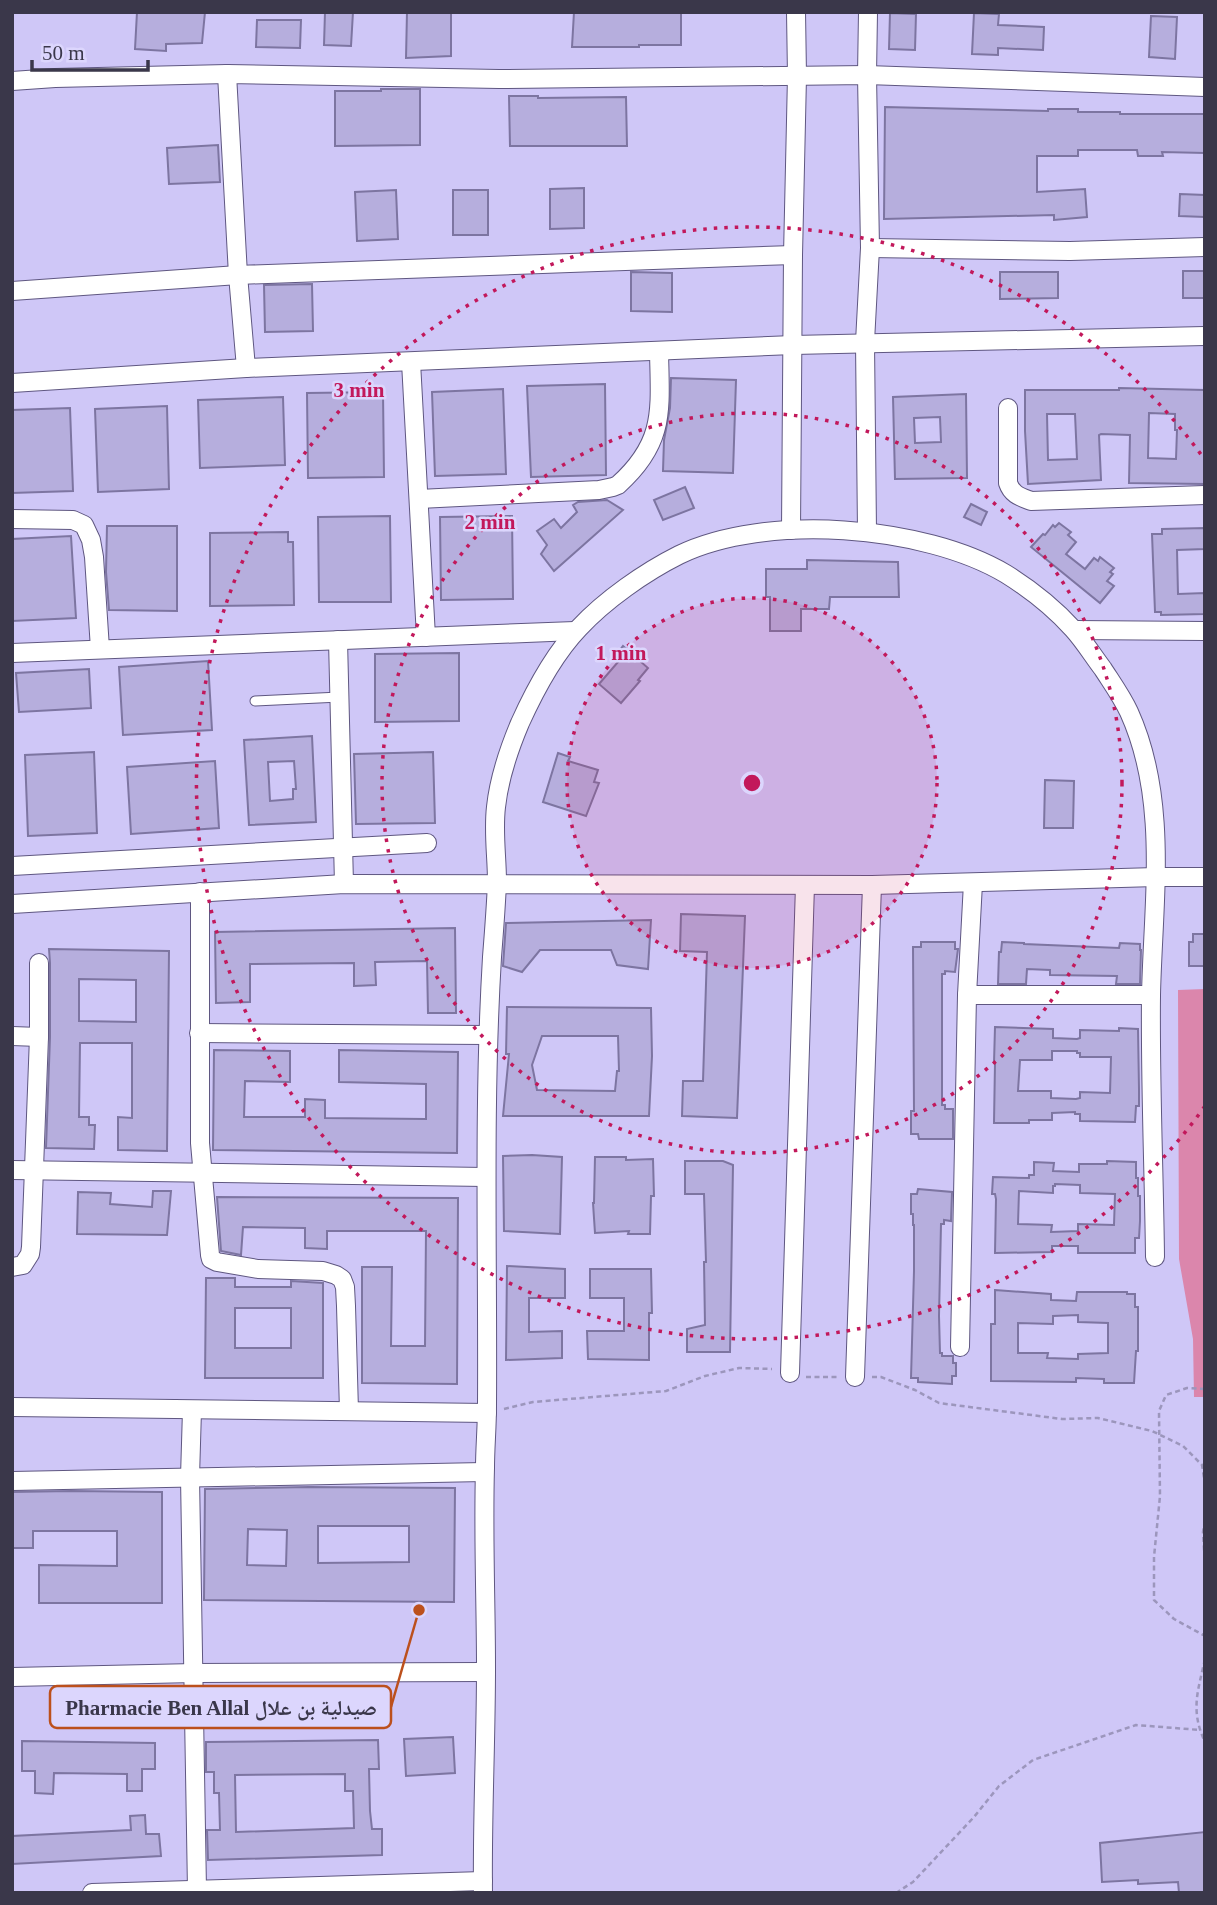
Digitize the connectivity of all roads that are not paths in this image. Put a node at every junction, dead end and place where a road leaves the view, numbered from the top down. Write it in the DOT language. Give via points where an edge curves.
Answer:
graph roads {
  1 [pos="796,12"];
  2 [pos="868,12"];
  3 [pos="227,74"];
  4 [pos="867,75"];
  5 [pos="797,76"];
  6 [pos="12,81"];
  7 [pos="1205,87"];
  8 [pos="1205,247"];
  9 [pos="870,248"];
  10 [pos="793,255"];
  11 [pos="238,275"];
  12 [pos="12,291"];
  13 [pos="1205,336"];
  14 [pos="865,342"];
  15 [pos="793,345"];
  16 [pos="659,351"];
  17 [pos="411,362"];
  18 [pos="246,368"];
  19 [pos="12,383"];
  20 [pos="1008,408"];
  21 [pos="1205,495"];
  22 [pos="419,499"];
  23 [pos="12,519"];
  24 [pos="791,530"];
  25 [pos="867,532"];
  26 [pos="1075,630"];
  27 [pos="575,631"];
  28 [pos="1205,631"];
  29 [pos="426,637"];
  30 [pos="338,640"];
  31 [pos="100,649"];
  32 [pos="12,653"];
  33 [pos="340,697"];
  34 [pos="254,701"];
  35 [pos="427,843"];
  36 [pos="344,848"];
  37 [pos="12,866"];
  38 [pos="1156,877"];
  39 [pos="1205,877"];
  40 [pos="973,883"];
  41 [pos="344,884"];
  42 [pos="497,885"];
  43 [pos="805,885"];
  44 [pos="872,885"];
  45 [pos="200,892"];
  46 [pos="12,904"];
  47 [pos="39,963"];
  48 [pos="967,995"];
  49 [pos="1151,995"];
  50 [pos="199,1033"];
  51 [pos="487,1035"];
  52 [pos="12,1036"];
  53 [pos="39,1037"];
  54 [pos="12,1170"];
  55 [pos="34,1170"];
  56 [pos="204,1174"];
  57 [pos="485,1177"];
  58 [pos="1155,1257"];
  59 [pos="12,1267"];
  60 [pos="960,1347"];
  61 [pos="790,1373"];
  62 [pos="855,1377"];
  63 [pos="12,1407"];
  64 [pos="192,1410"];
  65 [pos="349,1411"];
  66 [pos="487,1413"];
  67 [pos="484,1472"];
  68 [pos="190,1477"];
  69 [pos="12,1482"];
  70 [pos="486,1672"];
  71 [pos="195,1673"];
  72 [pos="12,1677"];
  73 [pos="483,1887"];
  74 [pos="197,1890"];
  75 [pos="92,1893"];
  1 -- 5 [label="street"];
  2 -- 4 [label="street"];
  3 -- 5 [label="street" via="499,79"];
  3 -- 6 [label="street"];
  3 -- 11 [label="street"];
  4 -- 5 [label="street"];
  4 -- 7 [label="street"];
  4 -- 9 [label="street"];
  5 -- 10 [label="street"];
  8 -- 9 [label="street" via="1070,251"];
  9 -- 14 [label="street"];
  10 -- 11 [label="street"];
  10 -- 15 [label="street"];
  11 -- 12 [label="street"];
  11 -- 18 [label="street"];
  13 -- 14 [label="street"];
  14 -- 15 [label="street"];
  14 -- 25 [label="street"];
  15 -- 16 [label="street"];
  15 -- 24 [label="street"];
  16 -- 17 [label="street"];
  16 -- 22 [label="street" via="659,422 647,449 618,485 599,490"];
  17 -- 18 [label="street"];
  17 -- 22 [label="street"];
  18 -- 19 [label="street"];
  20 -- 21 [label="street" via="1008,483 1022,498"];
  22 -- 29 [label="street"];
  23 -- 31 [label="street" via="73,520 84,525 94,557"];
  24 -- 25 [label="street"];
  24 -- 27 [label="street" via="732,537 682,553 631,585"];
  25 -- 26 [label="street" via="976,558 1036,595"];
  26 -- 28 [label="street"];
  26 -- 38 [label="street" via="1128,709 1138,736 1149,771"];
  27 -- 29 [label="street"];
  27 -- 42 [label="street" via="520,723 503,773 495,810"];
  29 -- 30 [label="street"];
  30 -- 31 [label="street"];
  30 -- 33 [label="street"];
  31 -- 32 [label="street"];
  33 -- 34 [label="lane"];
  33 -- 36 [label="street"];
  35 -- 36 [label="street"];
  36 -- 37 [label="street"];
  36 -- 41 [label="street"];
  38 -- 39 [label="street"];
  38 -- 40 [label="street"];
  38 -- 49 [label="street"];
  40 -- 44 [label="street"];
  40 -- 48 [label="street"];
  41 -- 42 [label="street"];
  41 -- 45 [label="street"];
  42 -- 43 [label="street"];
  42 -- 51 [label="street"];
  43 -- 44 [label="street"];
  43 -- 61 [label="street"];
  44 -- 62 [label="street"];
  45 -- 46 [label="street"];
  45 -- 50 [label="street"];
  47 -- 53 [label="street"];
  48 -- 49 [label="street"];
  48 -- 60 [label="street"];
  49 -- 58 [label="street"];
  50 -- 51 [label="street"];
  50 -- 56 [label="street"];
  51 -- 57 [label="street"];
  52 -- 53 [label="street"];
  53 -- 55 [label="street"];
  54 -- 55 [label="street"];
  55 -- 56 [label="street"];
  55 -- 59 [label="street" via="30,1254 23,1265"];
  56 -- 57 [label="street"];
  56 -- 65 [label="street" via="211,1259 258,1269 323,1271 342,1279"];
  57 -- 66 [label="street"];
  63 -- 64 [label="street"];
  64 -- 65 [label="street"];
  64 -- 68 [label="street"];
  65 -- 66 [label="street"];
  66 -- 67 [label="street"];
  67 -- 68 [label="street"];
  67 -- 70 [label="street"];
  68 -- 69 [label="street"];
  68 -- 71 [label="street"];
  70 -- 71 [label="street"];
  70 -- 73 [label="street"];
  71 -- 72 [label="street"];
  71 -- 74 [label="street"];
  73 -- 74 [label="street"];
  74 -- 75 [label="street"];
}
